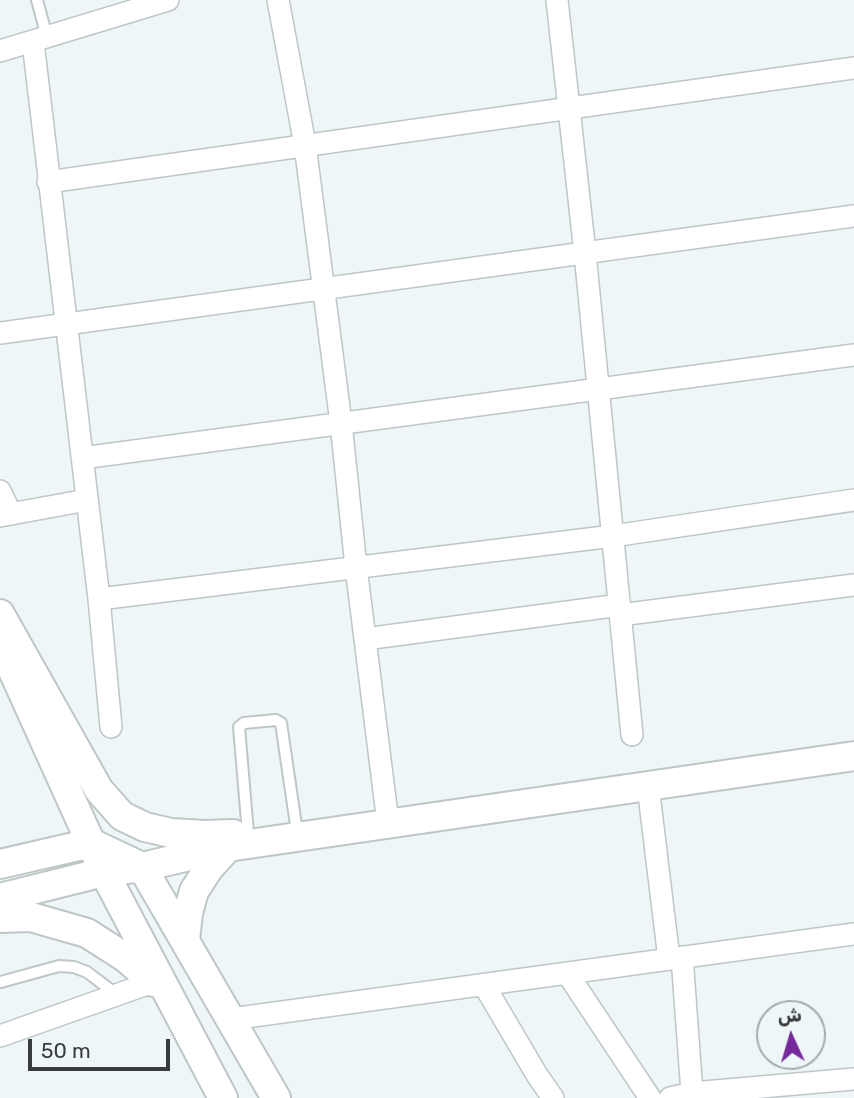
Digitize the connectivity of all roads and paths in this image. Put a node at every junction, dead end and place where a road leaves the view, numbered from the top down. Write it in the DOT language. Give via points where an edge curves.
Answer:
graph roads {
  1 [pos="37,0"];
  2 [pos="168,0"];
  3 [pos="278,0"];
  4 [pos="556,0"];
  5 [pos="40,39"];
  6 [pos="0,51"];
  7 [pos="854,68"];
  8 [pos="569,108"];
  9 [pos="305,145"];
  10 [pos="48,182"];
  11 [pos="854,216"];
  12 [pos="585,253"];
  13 [pos="323,289"];
  14 [pos="66,324"];
  15 [pos="0,333"];
  16 [pos="854,355"];
  17 [pos="598,388"];
  18 [pos="341,423"];
  19 [pos="82,458"];
  20 [pos="0,491"];
  21 [pos="87,500"];
  22 [pos="853,505"];
  23 [pos="5,515"];
  24 [pos="613,536"];
  25 [pos="356,567"];
  26 [pos="854,585"];
  27 [pos="99,599"];
  28 [pos="620,610"];
  29 [pos="0,614"];
  30 [pos="365,639"];
  31 [pos="0,642"];
  32 [pos="111,727"];
  33 [pos="632,735"];
  34 [pos="854,756"];
  35 [pos="648,786"];
  36 [pos="388,823"];
  37 [pos="338,831"];
  38 [pos="297,832"];
  39 [pos="238,840"];
  40 [pos="91,843"];
  41 [pos="0,864"];
  42 [pos="142,867"];
  43 [pos="104,872"];
  44 [pos="0,898"];
  45 [pos="0,918"];
  46 [pos="854,934"];
  47 [pos="185,940"];
  48 [pos="675,958"];
  49 [pos="567,973"];
  50 [pos="1,982"];
  51 [pos="484,985"];
  52 [pos="160,988"];
  53 [pos="116,994"];
  54 [pos="231,1019"];
  55 [pos="0,1036"];
  56 [pos="854,1079"];
  57 [pos="692,1093"];
  58 [pos="223,1098"];
  59 [pos="276,1098"];
  60 [pos="553,1098"];
  61 [pos="650,1098"];
  62 [pos="670,1098"];
  1 -- 5 [label="lane"];
  2 -- 5 [label="street"];
  3 -- 9 [label="street"];
  4 -- 8 [label="street"];
  5 -- 6 [label="street"];
  5 -- 10 [label="street"];
  7 -- 8 [label="street"];
  8 -- 9 [label="street"];
  8 -- 12 [label="street"];
  9 -- 10 [label="street"];
  9 -- 13 [label="street"];
  10 -- 14 [label="street"];
  11 -- 12 [label="street"];
  12 -- 13 [label="street"];
  12 -- 17 [label="street"];
  13 -- 14 [label="street"];
  13 -- 18 [label="street"];
  14 -- 15 [label="street"];
  14 -- 19 [label="street"];
  16 -- 17 [label="street"];
  17 -- 18 [label="street"];
  17 -- 24 [label="street"];
  18 -- 19 [label="street"];
  18 -- 25 [label="street"];
  19 -- 21 [label="street"];
  20 -- 23 [label="street"];
  21 -- 23 [label="street"];
  21 -- 27 [label="street"];
  22 -- 24 [label="street"];
  24 -- 25 [label="street"];
  24 -- 28 [label="street"];
  25 -- 27 [label="street"];
  25 -- 30 [label="street"];
  26 -- 28 [label="street"];
  27 -- 32 [label="street"];
  28 -- 30 [label="street"];
  28 -- 33 [label="street"];
  29 -- 39 [label="street" via="99,790 122,816 171,833"];
  30 -- 36 [label="street"];
  31 -- 40 [label="street"];
  34 -- 35 [label="street"];
  35 -- 36 [label="street"];
  35 -- 48 [label="street"];
  36 -- 37 [label="street"];
  37 -- 38 [label="street"];
  37 -- 39 [label="street"];
  38 -- 39 [label="street"];
  38 -- 39 [label="lane" via="281,723 244,723 239,727"];
  39 -- 42 [label="street"];
  39 -- 47 [label="street" via="209,868 194,891"];
  40 -- 41 [label="street"];
  40 -- 42 [label="street"];
  40 -- 43 [label="street"];
  42 -- 43 [label="street"];
  42 -- 47 [label="street"];
  43 -- 44 [label="street"];
  43 -- 52 [label="street"];
  45 -- 52 [label="street" via="31,917 87,933 127,958"];
  46 -- 48 [label="street"];
  47 -- 54 [label="street"];
  48 -- 49 [label="street"];
  48 -- 57 [label="street"];
  49 -- 51 [label="street"];
  49 -- 61 [label="street"];
  50 -- 53 [label="lane" via="59,966 74,967"];
  51 -- 54 [label="street"];
  51 -- 60 [label="street"];
  52 -- 53 [label="street"];
  52 -- 58 [label="street"];
  53 -- 55 [label="street"];
  54 -- 59 [label="street"];
  56 -- 57 [label="street"];
  57 -- 62 [label="street"];
}
